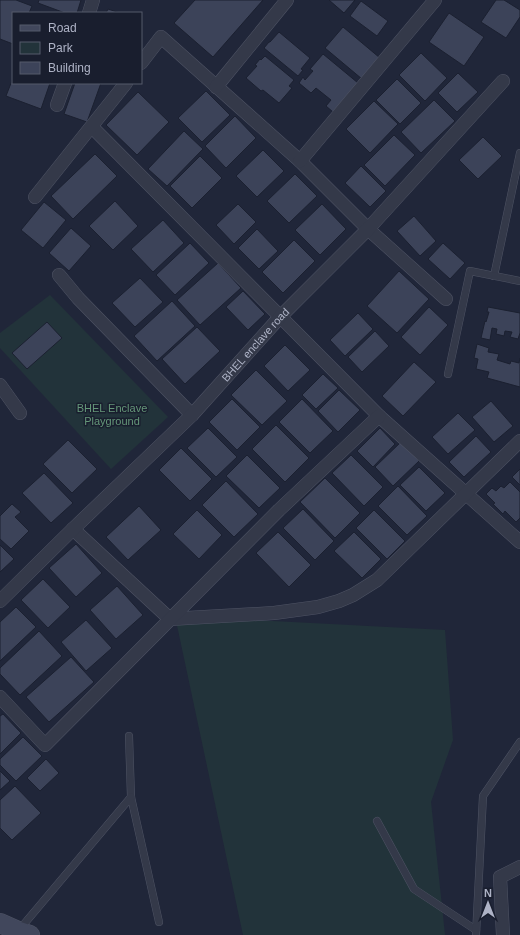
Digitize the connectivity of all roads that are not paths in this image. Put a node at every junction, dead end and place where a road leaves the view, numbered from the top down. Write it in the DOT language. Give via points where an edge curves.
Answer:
graph roads {
  1 [pos="93,0"];
  2 [pos="287,0"];
  3 [pos="435,0"];
  4 [pos="89,12"];
  5 [pos="142,62"];
  6 [pos="503,81"];
  7 [pos="65,84"];
  8 [pos="125,84"];
  9 [pos="216,87"];
  10 [pos="58,105"];
  11 [pos="92,127"];
  12 [pos="520,153"];
  13 [pos="300,161"];
  14 [pos="35,197"];
  15 [pos="368,229"];
  16 [pos="59,275"];
  17 [pos="494,276"];
  18 [pos="520,281"];
  19 [pos="446,299"];
  20 [pos="280,317"];
  21 [pos="448,374"];
  22 [pos="0,385"];
  23 [pos="20,413"];
  24 [pos="192,416"];
  25 [pos="379,416"];
  26 [pos="520,441"];
  27 [pos="466,494"];
  28 [pos="73,529"];
  29 [pos="520,542"];
  30 [pos="0,601"];
  31 [pos="170,619"];
  32 [pos="0,697"];
  33 [pos="129,736"];
  34 [pos="520,742"];
  35 [pos="131,797"];
  36 [pos="377,822"];
  37 [pos="520,867"];
  38 [pos="159,922"];
  39 [pos="0,923"];
  40 [pos="24,933"];
  41 [pos="476,933"];
  42 [pos="503,935"];
  1 -- 4 [label="street"];
  2 -- 9 [label="street"];
  3 -- 13 [label="street"];
  5 -- 9 [label="street" via="161,37"];
  6 -- 15 [label="street, BHEL enclave road"];
  7 -- 10 [label="street"];
  8 -- 11 [label="street"];
  9 -- 13 [label="street"];
  11 -- 14 [label="street"];
  11 -- 20 [label="street"];
  12 -- 17 [label="lane"];
  13 -- 15 [label="street"];
  15 -- 19 [label="street"];
  15 -- 20 [label="street, BHEL enclave road"];
  16 -- 24 [label="street"];
  17 -- 18 [label="lane"];
  17 -- 21 [label="lane" via="470,271"];
  20 -- 24 [label="street, BHEL enclave road"];
  20 -- 25 [label="street"];
  22 -- 23 [label="street"];
  24 -- 28 [label="street, BHEL enclave road"];
  25 -- 27 [label="street"];
  25 -- 31 [label="street" via="279,510"];
  26 -- 27 [label="street"];
  27 -- 29 [label="street"];
  27 -- 31 [label="street" via="377,580 339,601 318,607 274,613"];
  28 -- 30 [label="street, BHEL enclave road"];
  28 -- 31 [label="street"];
  31 -- 32 [label="street" via="45,745"];
  33 -- 35 [label="lane"];
  34 -- 41 [label="lane" via="483,796"];
  35 -- 38 [label="lane"];
  35 -- 40 [label="lane"];
  36 -- 41 [label="lane" via="414,889"];
  37 -- 42 [label="street" via="500,877"];
  39 -- 40 [label="street"];
}
